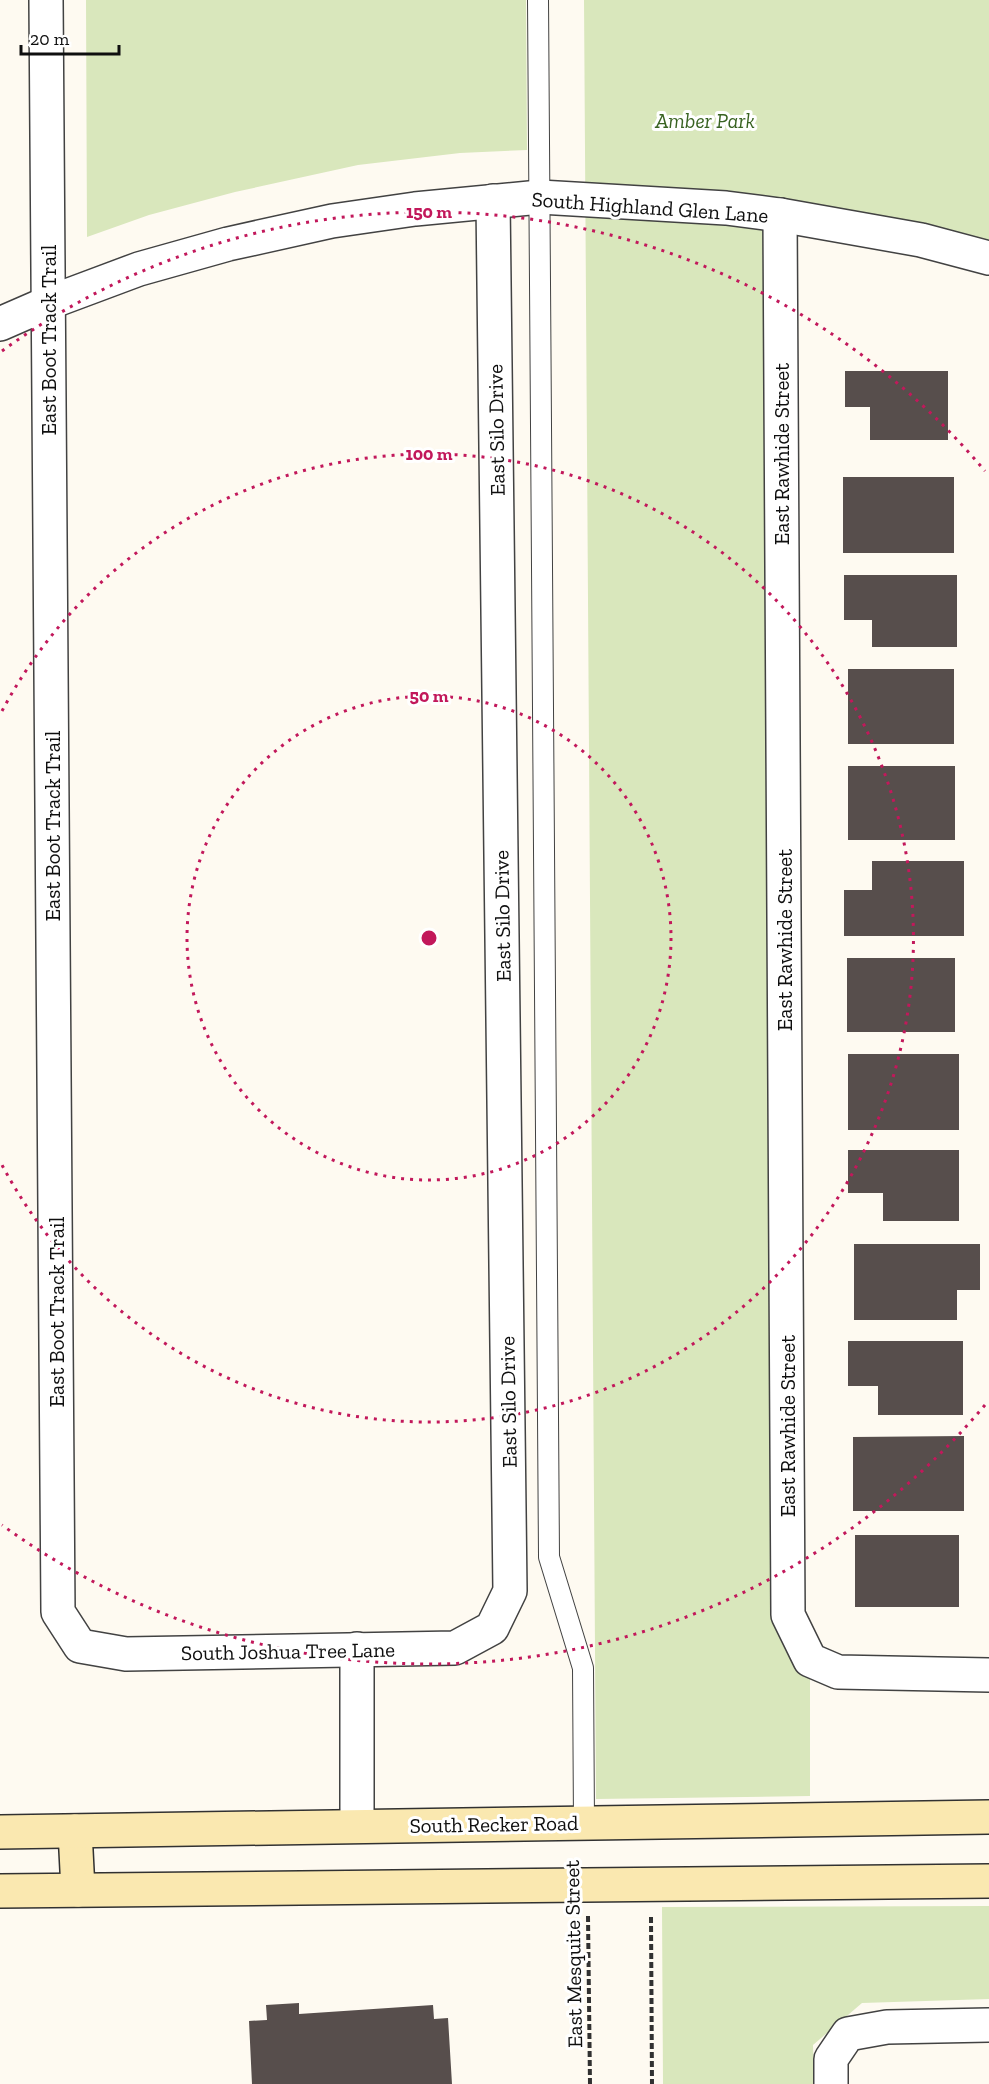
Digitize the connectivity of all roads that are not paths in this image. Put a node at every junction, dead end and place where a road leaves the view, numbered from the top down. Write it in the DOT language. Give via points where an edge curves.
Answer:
graph roads {
  1 [pos="46,0"];
  2 [pos="538,0"];
  3 [pos="540,197"];
  4 [pos="493,201"];
  5 [pos="780,215"];
  6 [pos="989,258"];
  7 [pos="48,303"];
  8 [pos="0,324"];
  9 [pos="492,1628"];
  10 [pos="80,1646"];
  11 [pos="357,1649"];
  12 [pos="989,1674"];
  13 [pos="989,1817"];
  14 [pos="584,1823"];
  15 [pos="357,1827"];
  16 [pos="75,1831"];
  17 [pos="0,1832"];
  18 [pos="989,1881"];
  19 [pos="78,1890"];
  20 [pos="0,1891"];
  21 [pos="989,2025"];
  22 [pos="831,2084"];
  1 -- 7 [label="street, East Boot Track Trail"];
  2 -- 3 [label="lane"];
  3 -- 4 [label="street, South Highland Glen Lane"];
  3 -- 5 [label="street, South Highland Glen Lane"];
  3 -- 14 [label="lane" via="549,1557 583,1668"];
  4 -- 7 [label="street, South Highland Glen Lane" via="332,221 228,244 139,269"];
  4 -- 9 [label="street, East Silo Drive" via="510,1591"];
  5 -- 6 [label="street, South Highland Glen Lane" via="921,240"];
  5 -- 12 [label="street, East Rawhide Street" via="788,1615 810,1660 838,1672"];
  7 -- 8 [label="street, South Highland Glen Lane"];
  7 -- 10 [label="street, East Boot Track Trail" via="58,1612"];
  9 -- 11 [label="street, South Joshua Tree Lane" via="455,1648"];
  10 -- 11 [label="street, South Joshua Tree Lane" via="126,1654"];
  11 -- 15 [label="street"];
  13 -- 14 [label="main road, South Recker Road"];
  14 -- 15 [label="main road, South Recker Road"];
  15 -- 16 [label="main road, South Recker Road"];
  16 -- 17 [label="main road, South Recker Road"];
  16 -- 19 [label="main road"];
  18 -- 19 [label="main road"];
  19 -- 20 [label="main road"];
  21 -- 22 [label="street" via="887,2027 848,2034 831,2059"];
}
